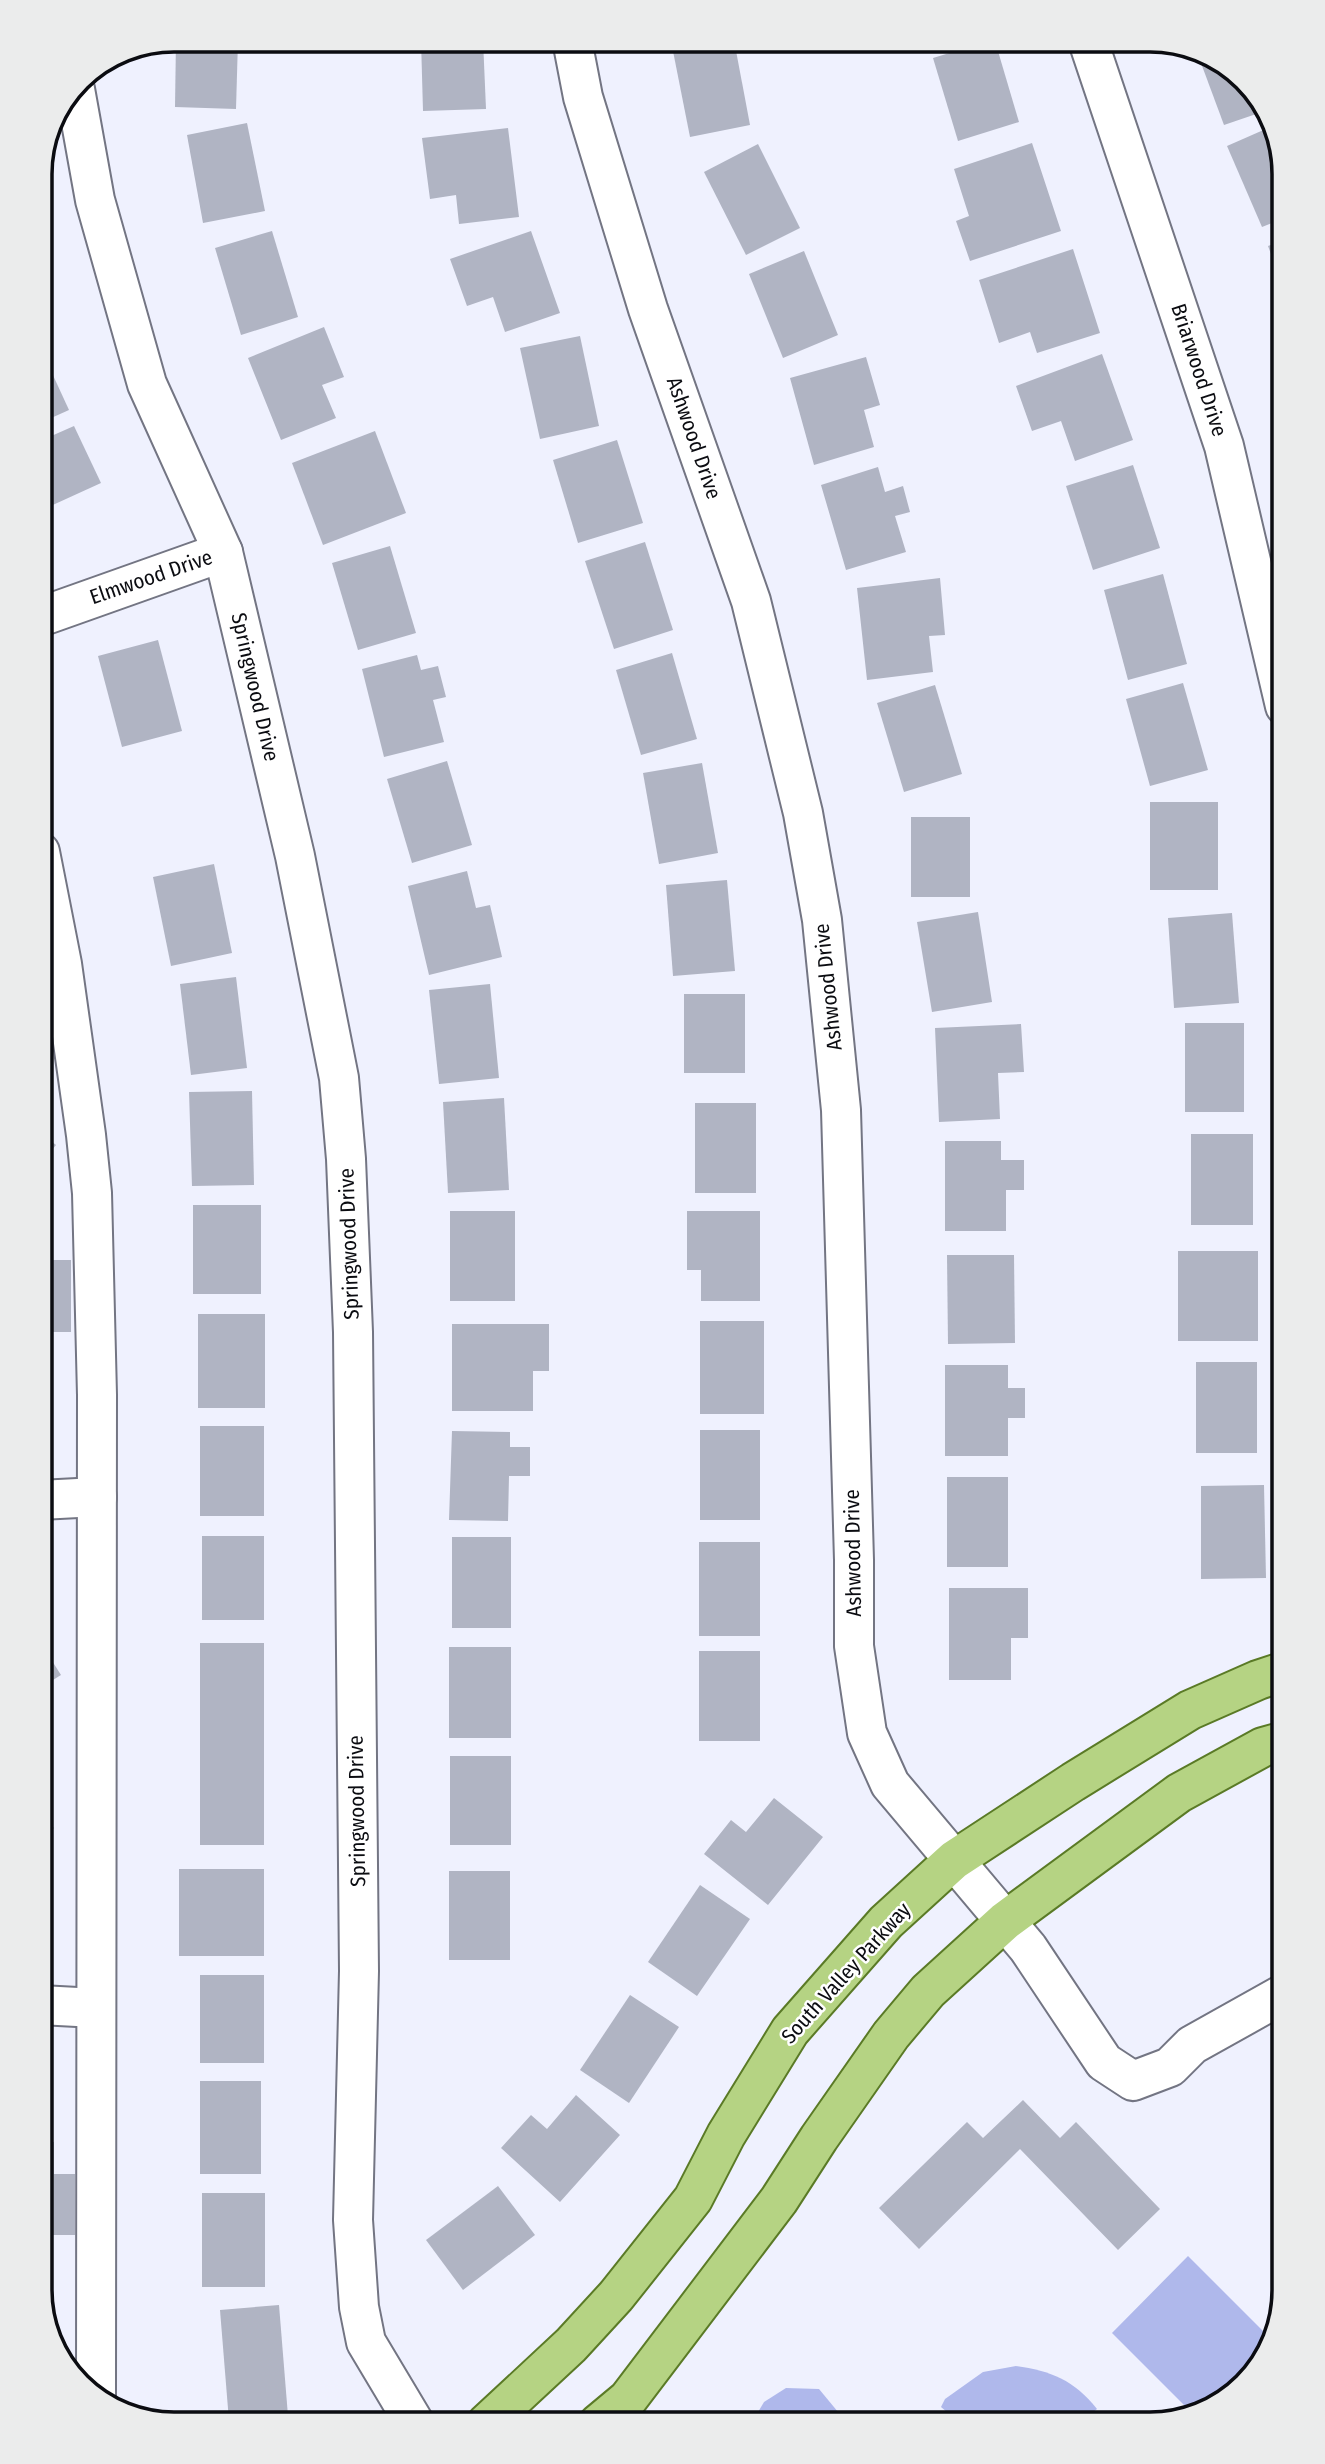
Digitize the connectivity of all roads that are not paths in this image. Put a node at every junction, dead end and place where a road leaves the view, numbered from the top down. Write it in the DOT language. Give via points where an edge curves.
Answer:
graph roads {
  1 [pos="574,52"];
  2 [pos="1092,53"];
  3 [pos="77,101"];
  4 [pos="223,552"];
  5 [pos="53,612"];
  6 [pos="1272,651"];
  7 [pos="53,918"];
  8 [pos="97,1497"];
  9 [pos="52,1499"];
  10 [pos="1272,1675"];
  11 [pos="1272,1745"];
  12 [pos="954,1860"];
  13 [pos="1005,1921"];
  14 [pos="1272,2000"];
  15 [pos="52,2006"];
  16 [pos="96,2008"];
  17 [pos="96,2383"];
  18 [pos="407,2411"];
  19 [pos="500,2411"];
  20 [pos="613,2411"];
  1 -- 12 [label="street, Ashwood Drive" via="583,97 648,309 751,601 803,813 822,920 841,1110 856,1658 867,1733 890,1784"];
  2 -- 6 [label="street, Briarwood Drive" via="1224,446"];
  3 -- 4 [label="street, Springwood Drive" via="95,200 147,384"];
  4 -- 5 [label="street, Elmwood Drive"];
  4 -- 18 [label="street, Springwood Drive" via="295,856 339,1077 353,1346 359,1971 353,2220 366,2342"];
  7 -- 8 [label="street" via="92,1193"];
  8 -- 9 [label="street"];
  8 -- 16 [label="street"];
  10 -- 12 [label="main road, South Valley Parkway" via="1190,1710"];
  11 -- 13 [label="main road" via="1179,1793"];
  12 -- 13 [label="street, Ashwood Drive"];
  12 -- 19 [label="main road, South Valley Parkway" via="886,1922 790,2031 693,2199 616,2296"];
  13 -- 14 [label="street, Ashwood Drive" via="1104,2062 1133,2081 1170,2067 1192,2045"];
  13 -- 20 [label="main road" via="928,1991 891,2035 771,2211 628,2399"];
  15 -- 16 [label="street"];
  16 -- 17 [label="street"];
}
